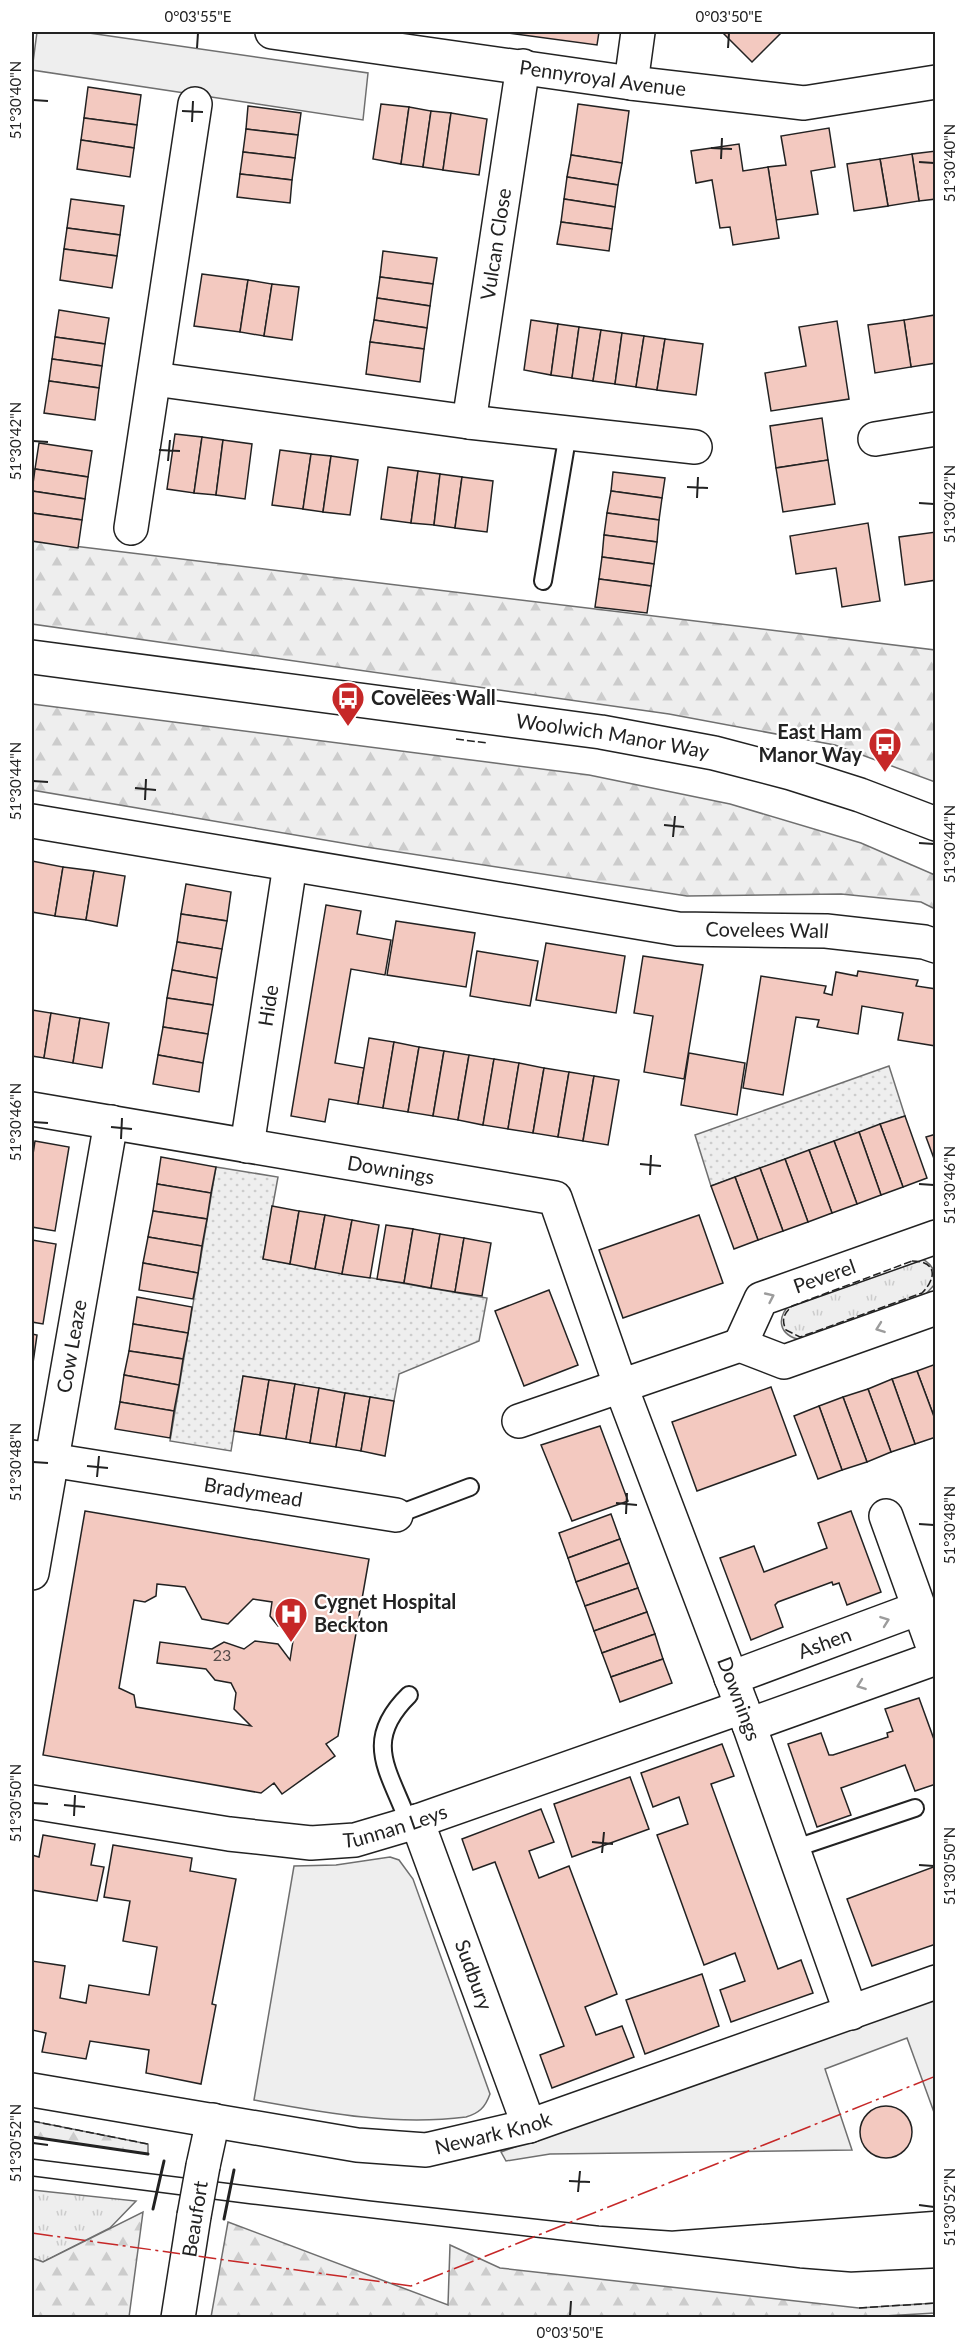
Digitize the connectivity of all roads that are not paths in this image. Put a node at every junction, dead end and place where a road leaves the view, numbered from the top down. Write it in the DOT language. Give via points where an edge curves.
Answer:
graph roads {
  1 [pos="272,32"];
  2 [pos="638,32"];
  3 [pos="523,66"];
  4 [pos="631,82"];
  5 [pos="936,82"];
  6 [pos="195,104"];
  7 [pos="154,379"];
  8 [pos="469,422"];
  9 [pos="936,429"];
  10 [pos="568,433"];
  11 [pos="875,439"];
  12 [pos="696,447"];
  13 [pos="131,528"];
  14 [pos="543,582"];
  15 [pos="32,657"];
  16 [pos="32,821"];
  17 [pos="936,824"];
  18 [pos="290,865"];
  19 [pos="936,946"];
  20 [pos="32,1109"];
  21 [pos="111,1122"];
  22 [pos="247,1146"];
  23 [pos="936,1237"];
  24 [pos="936,1308"];
  25 [pos="740,1345"];
  26 [pos="621,1388"];
  27 [pos="519,1421"];
  28 [pos="41,1458"];
  29 [pos="470,1487"];
  30 [pos="396,1515"];
  31 [pos="886,1516"];
  32 [pos="32,1572"];
  33 [pos="919,1608"];
  34 [pos="936,1657"];
  35 [pos="409,1695"];
  36 [pos="741,1703"];
  37 [pos="32,1802"];
  38 [pos="915,1808"];
  39 [pos="413,1823"];
  40 [pos="793,1850"];
  41 [pos="936,1982"];
  42 [pos="851,2013"];
  43 [pos="32,2090"];
  44 [pos="213,2120"];
  45 [pos="529,2126"];
  46 [pos="178,2318"];
  1 -- 3 [label="street, Pennyroyal Avenue"];
  2 -- 4 [label="street"];
  3 -- 4 [label="street, Pennyroyal Avenue"];
  3 -- 8 [label="street, Vulcan Close"];
  4 -- 5 [label="street, Pennyroyal Avenue" via="804,103"];
  6 -- 7 [label="street"];
  7 -- 8 [label="street"];
  7 -- 13 [label="street"];
  8 -- 10 [label="street"];
  9 -- 11 [label="street"];
  10 -- 12 [label="street"];
  10 -- 14 [label="lane"];
  15 -- 17 [label="street, Woolwich Manor Way" via="601,732 714,753 791,773"];
  16 -- 18 [label="street, Covelees Wall"];
  18 -- 19 [label="street, Covelees Wall" via="678,929 826,931"];
  18 -- 22 [label="street, Hide"];
  20 -- 21 [label="street, Downings"];
  21 -- 22 [label="street, Downings"];
  21 -- 28 [label="street, Cow Leaze"];
  22 -- 26 [label="street, Downings" via="555,1198"];
  25 -- 23 [label="street, Peverel, one-way" via="761,1299"];
  24 -- 25 [label="street, one-way" via="784,1362"];
  25 -- 26 [label="street"];
  26 -- 27 [label="street"];
  26 -- 36 [label="street, Downings"];
  28 -- 30 [label="street, Bradymead"];
  28 -- 32 [label="street, Cow Leaze"];
  29 -- 30 [label="lane, Bradymead"];
  31 -- 33 [label="street"];
  33 -- 34 [label="street"];
  36 -- 33 [label="street, Ashen, one-way"];
  34 -- 36 [label="street, one-way"];
  35 -- 39 [label="lane" via="393,1711 381,1747"];
  36 -- 39 [label="street, Tunnan Leys"];
  36 -- 40 [label="street, Downings"];
  37 -- 39 [label="street, Tunnan Leys" via="229,1834 311,1843 355,1840"];
  38 -- 40 [label="lane"];
  39 -- 45 [label="street, Sudbury"];
  40 -- 42 [label="street, Downings"];
  41 -- 42 [label="street, Newark Knok"];
  42 -- 45 [label="street, Newark Knok"];
  43 -- 44 [label="street, Newark Knok"];
  44 -- 45 [label="street, Newark Knok" via="357,2145 426,2150"];
  44 -- 46 [label="street, Beaufort, bridge"];
}
